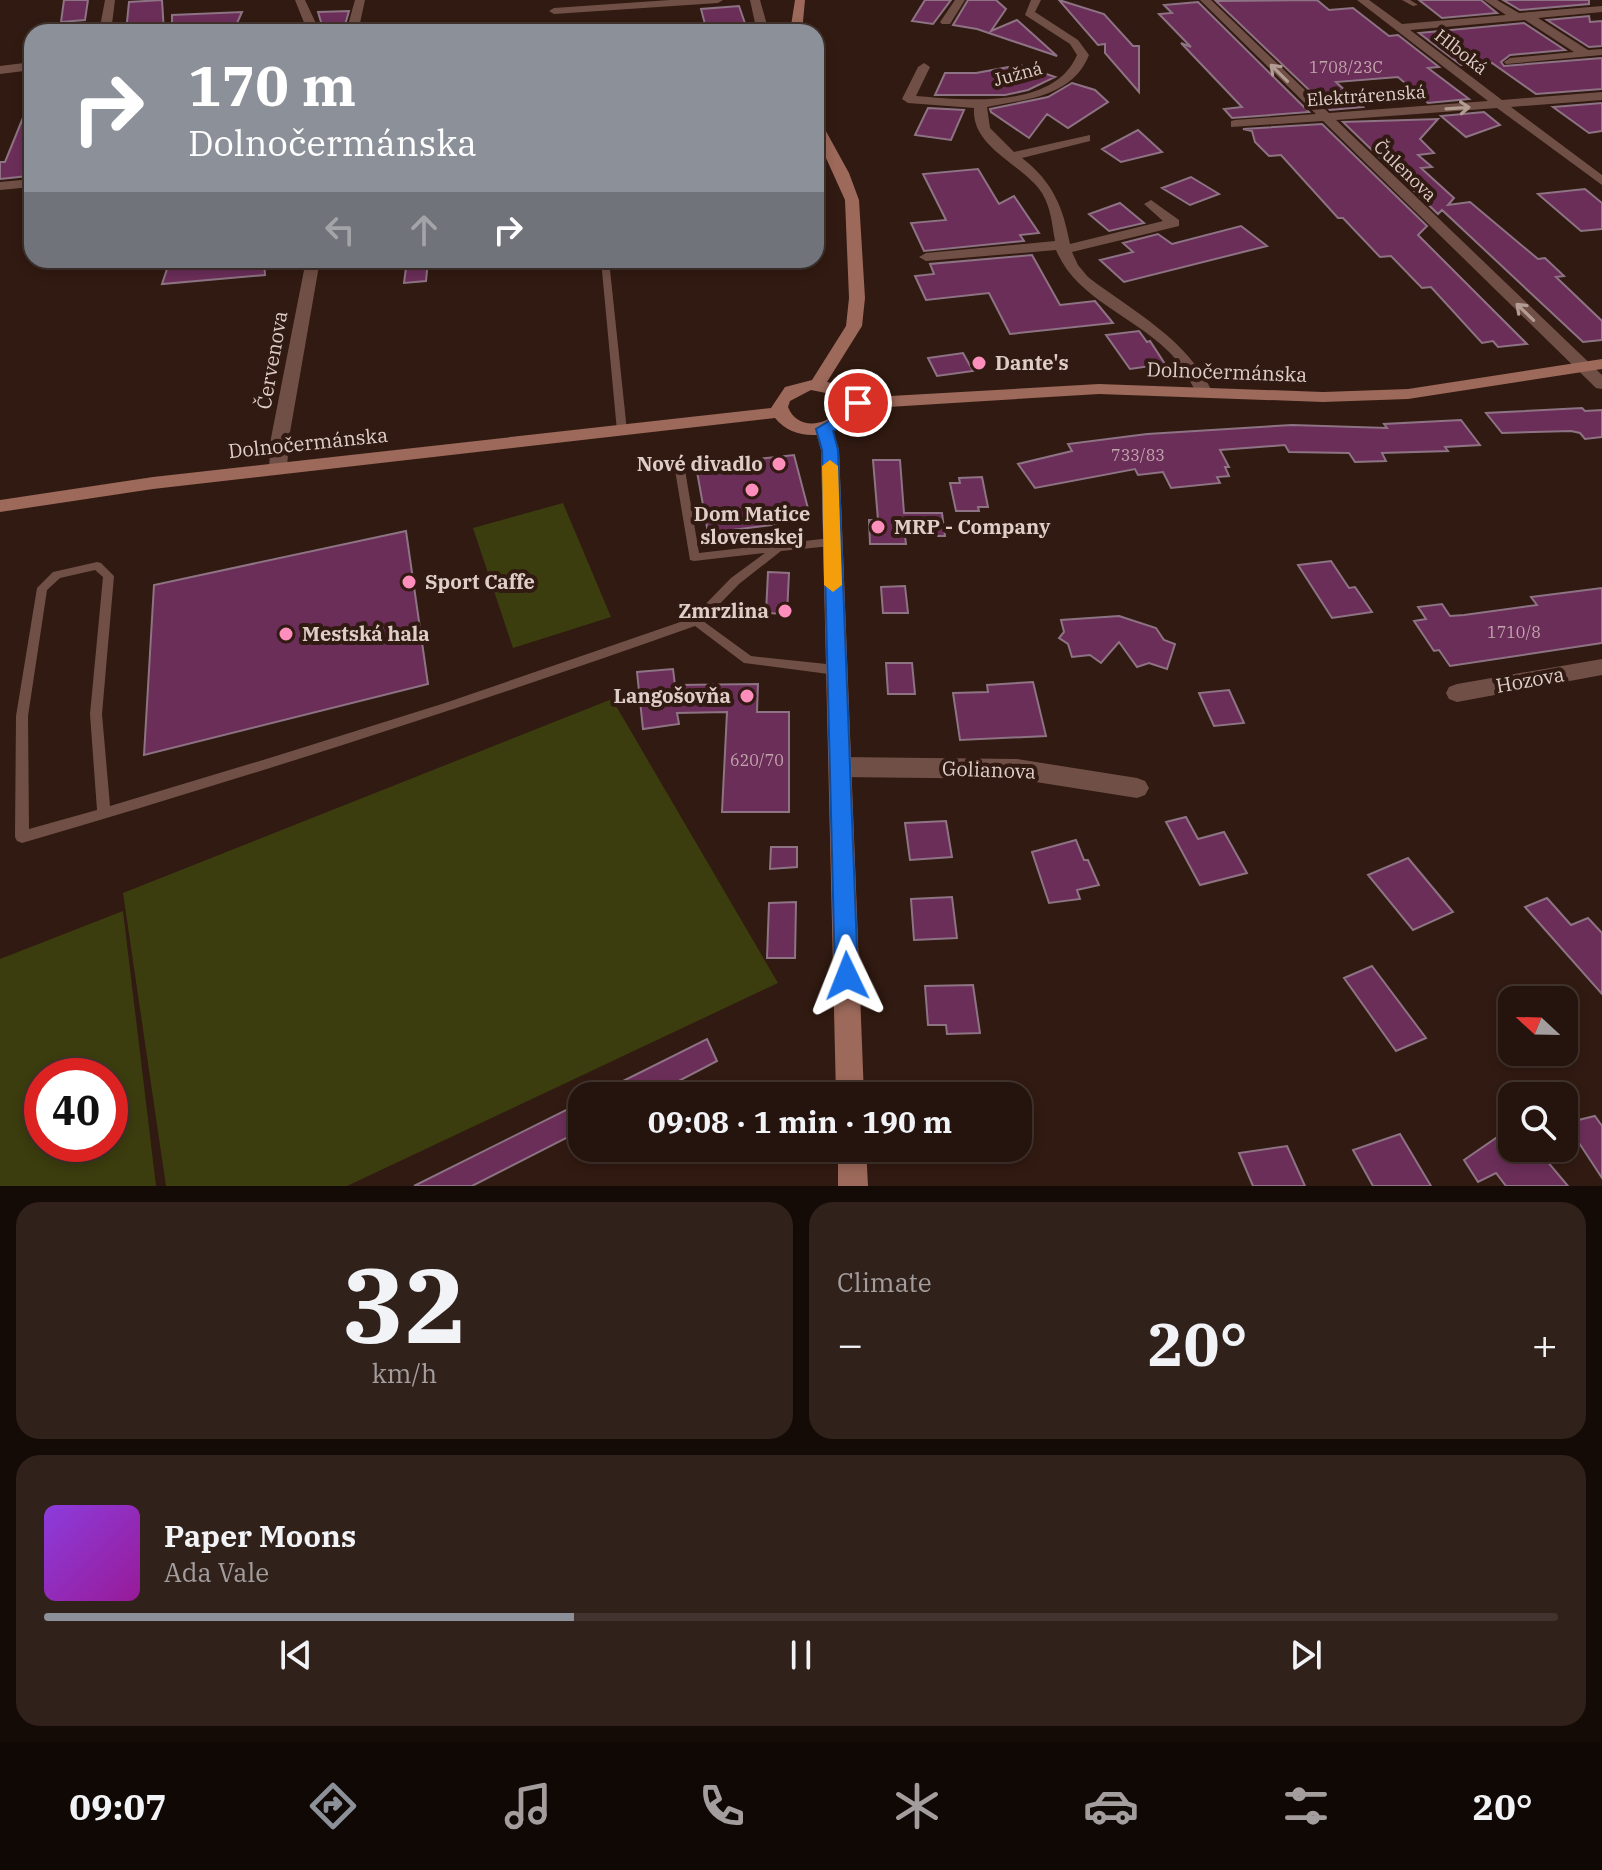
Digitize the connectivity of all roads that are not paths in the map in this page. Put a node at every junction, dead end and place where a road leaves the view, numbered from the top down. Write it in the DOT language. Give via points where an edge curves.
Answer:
graph roads {
  1 [pos="110,0"];
  2 [pos="300,0"];
  3 [pos="360,0"];
  4 [pos="718,0"];
  5 [pos="755,0"];
  6 [pos="800,0"];
  7 [pos="960,0"];
  8 [pos="1036,0"];
  9 [pos="1205,0"];
  10 [pos="1362,0"];
  11 [pos="1405,0"];
  12 [pos="1489,0"];
  13 [pos="1415,5"];
  14 [pos="1602,9"];
  15 [pos="554,11"];
  16 [pos="1522,17"];
  17 [pos="946,22"];
  18 [pos="106,24"];
  19 [pos="310,24"];
  20 [pos="354,24"];
  21 [pos="761,24"];
  22 [pos="797,24"];
  23 [pos="1400,28"];
  24 [pos="1602,52"];
  25 [pos="1586,54"];
  26 [pos="1510,62"];
  27 [pos="24,67"];
  28 [pos="924,67"];
  29 [pos="0,70"];
  30 [pos="1602,96"];
  31 [pos="981,105"];
  32 [pos="1500,105"];
  33 [pos="1324,117"];
  34 [pos="1235,124"];
  35 [pos="1085,138"];
  36 [pos="824,139"];
  37 [pos="1015,156"];
  38 [pos="1602,181"];
  39 [pos="24,184"];
  40 [pos="0,186"];
  41 [pos="1151,204"];
  42 [pos="1062,247"];
  43 [pos="926,257"];
  44 [pos="312,268"];
  45 [pos="606,268"];
  46 [pos="1602,364"];
  47 [pos="1581,367"];
  48 [pos="1602,384"];
  49 [pos="817,385"];
  50 [pos="1205,393"];
  51 [pos="848,404"];
  52 [pos="780,412"];
  53 [pos="824,429"];
  54 [pos="622,431"];
  55 [pos="278,468"];
  56 [pos="680,470"];
  57 [pos="0,506"];
  58 [pos="831,542"];
  59 [pos="776,550"];
  60 [pos="696,621"];
  61 [pos="1602,667"];
  62 [pos="836,670"];
  63 [pos="1457,693"];
  64 [pos="840,767"];
  65 [pos="1137,788"];
  66 [pos="104,814"];
  67 [pos="850,1082"];
  68 [pos="852,1162"];
  69 [pos="853,1186"];
  1 -- 18 [label="street"];
  2 -- 19 [label="street"];
  3 -- 20 [label="street"];
  4 -- 15 [label="street"];
  5 -- 21 [label="street"];
  6 -- 22 [label="street"];
  7 -- 17 [label="street"];
  8 -- 31 [label="street, Južná" via="1029,13 1074,42 1083,55 1080,68 1071,79 1039,92"];
  33 -- 9 [label="street, Čulenova, one-way"];
  10 -- 23 [label="street, Hlboká"];
  11 -- 13 [label="lane"];
  12 -- 16 [label="street"];
  14 -- 16 [label="street"];
  16 -- 23 [label="street"];
  16 -- 25 [label="street"];
  23 -- 32 [label="street, Hlboká"];
  24 -- 25 [label="street"];
  25 -- 26 [label="street"];
  27 -- 29 [label="street"];
  28 -- 31 [label="street" via="908,99"];
  30 -- 32 [label="street"];
  31 -- 37 [label="street, Južná" via="977,117 982,130"];
  33 -- 32 [label="street, Elektrárenská, one-way"];
  32 -- 38 [label="street, Hlboká"];
  33 -- 34 [label="street, Elektrárenská"];
  47 -- 33 [label="street, Čulenova, one-way"];
  35 -- 37 [label="street"];
  36 -- 49 [label="street" via="852,200 857,298 854,326"];
  37 -- 42 [label="street, Južná" via="1054,203"];
  39 -- 40 [label="street"];
  41 -- 42 [label="street" via="1174,223"];
  42 -- 43 [label="street"];
  42 -- 50 [label="street, Južná" via="1077,275 1163,335 1195,368"];
  44 -- 55 [label="street, Červenova"];
  45 -- 54 [label="lane"];
  46 -- 47 [label="street, Dolnočermánska"];
  47 -- 48 [label="street, Čulenova"];
  47 -- 50 [label="street, Dolnočermánska" via="1408,394"];
  49 -- 51 [label="street" via="838,391"];
  49 -- 52 [label="street" via="787,393"];
  50 -- 51 [label="street, Dolnočermánska" via="1099,389"];
  51 -- 53 [label="street" via="844,419"];
  52 -- 53 [label="street" via="796,426"];
  52 -- 54 [label="street, Dolnočermánska"];
  53 -- 58 [label="street" via="830,450"];
  54 -- 55 [label="street, Dolnočermánska"];
  55 -- 57 [label="street, Dolnočermánska"];
  56 -- 59 [label="lane" via="694,557"];
  58 -- 59 [label="lane"];
  58 -- 62 [label="street"];
  59 -- 60 [label="lane" via="735,581"];
  60 -- 62 [label="lane" via="748,660"];
  60 -- 66 [label="lane"];
  61 -- 63 [label="street, Hozova"];
  62 -- 64 [label="street"];
  64 -- 65 [label="street, Golianova" via="1017,769"];
  64 -- 67 [label="street"];
  66 -- 66 [label="lane" via="22,837 22,716 42,588 57,575 97,566 109,576 96,714"];
  68 -- 69 [label="street"];
}
